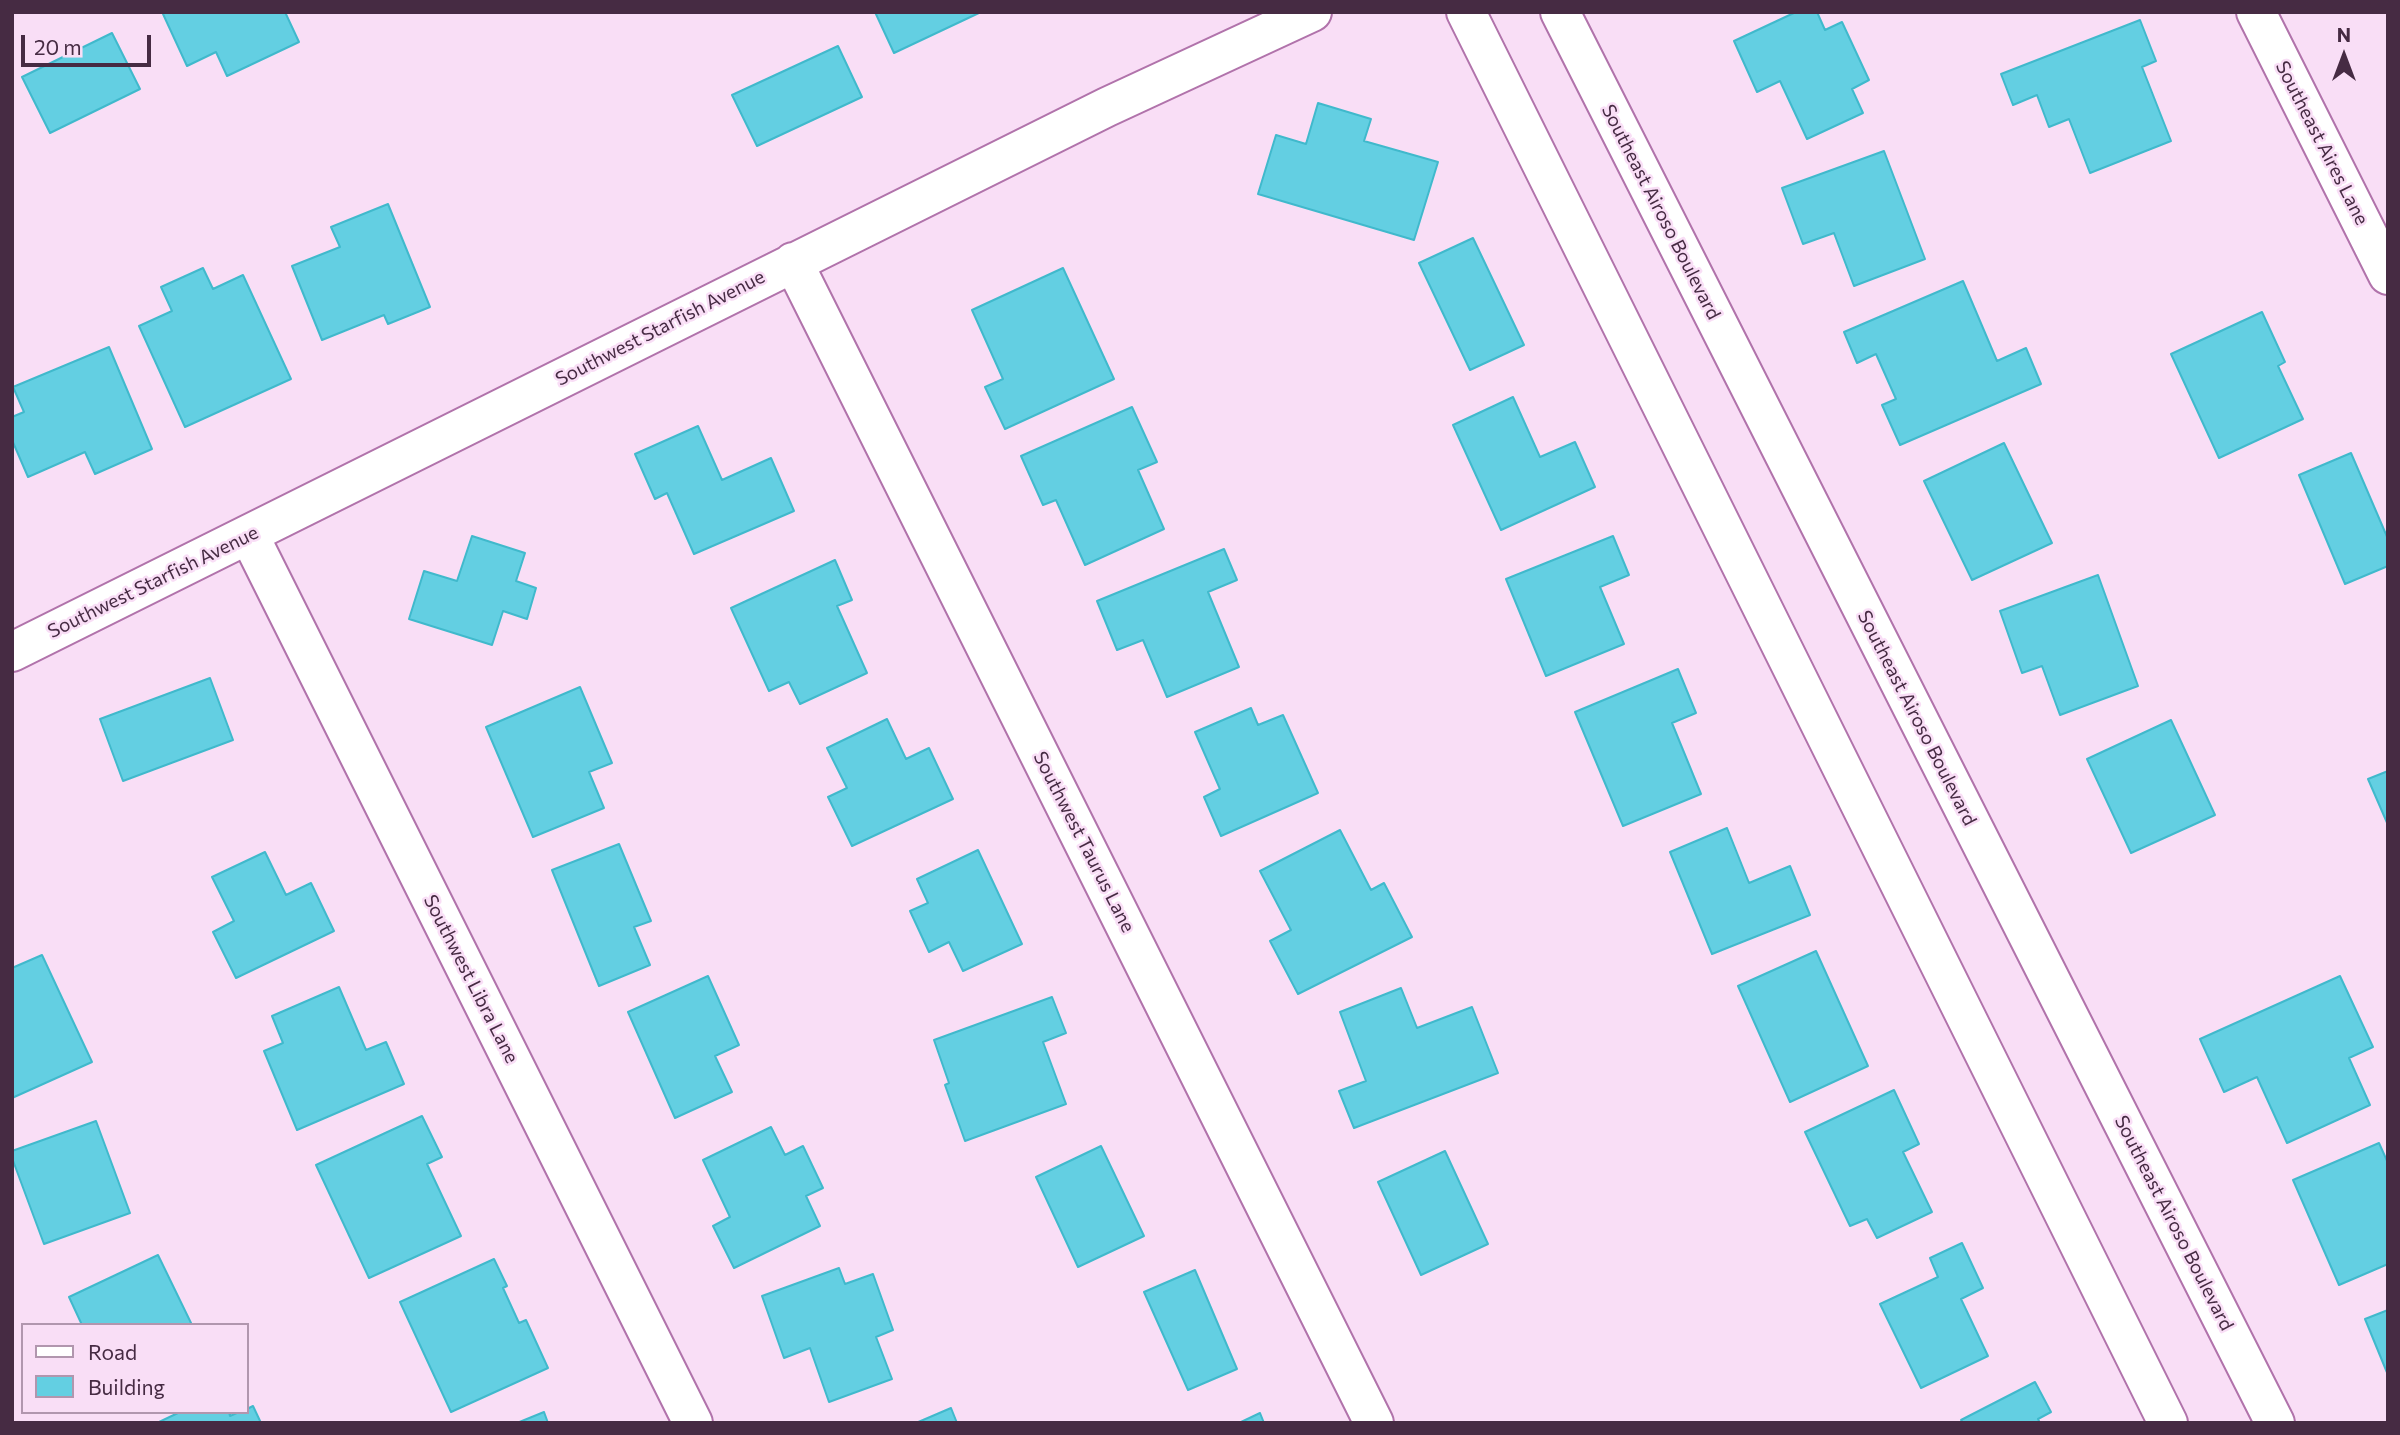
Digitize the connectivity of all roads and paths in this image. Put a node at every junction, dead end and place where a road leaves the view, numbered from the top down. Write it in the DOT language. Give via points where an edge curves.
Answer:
graph roads {
  1 [pos="1312,12"];
  2 [pos="1466,12"];
  3 [pos="1560,12"];
  4 [pos="2256,12"];
  5 [pos="793,262"];
  6 [pos="2388,275"];
  7 [pos="249,535"];
  8 [pos="12,652"];
  9 [pos="693,1423"];
  10 [pos="1374,1423"];
  11 [pos="2168,1423"];
  12 [pos="2275,1423"];
  1 -- 5 [label="street, Southwest Starfish Avenue"];
  2 -- 11 [label="street"];
  3 -- 12 [label="street, Southeast Airoso Boulevard"];
  4 -- 6 [label="street, Southeast Aires Lane"];
  5 -- 7 [label="street, Southwest Starfish Avenue"];
  5 -- 10 [label="street, Southwest Taurus Lane"];
  7 -- 8 [label="street, Southwest Starfish Avenue"];
  7 -- 9 [label="street, Southwest Libra Lane"];
}
